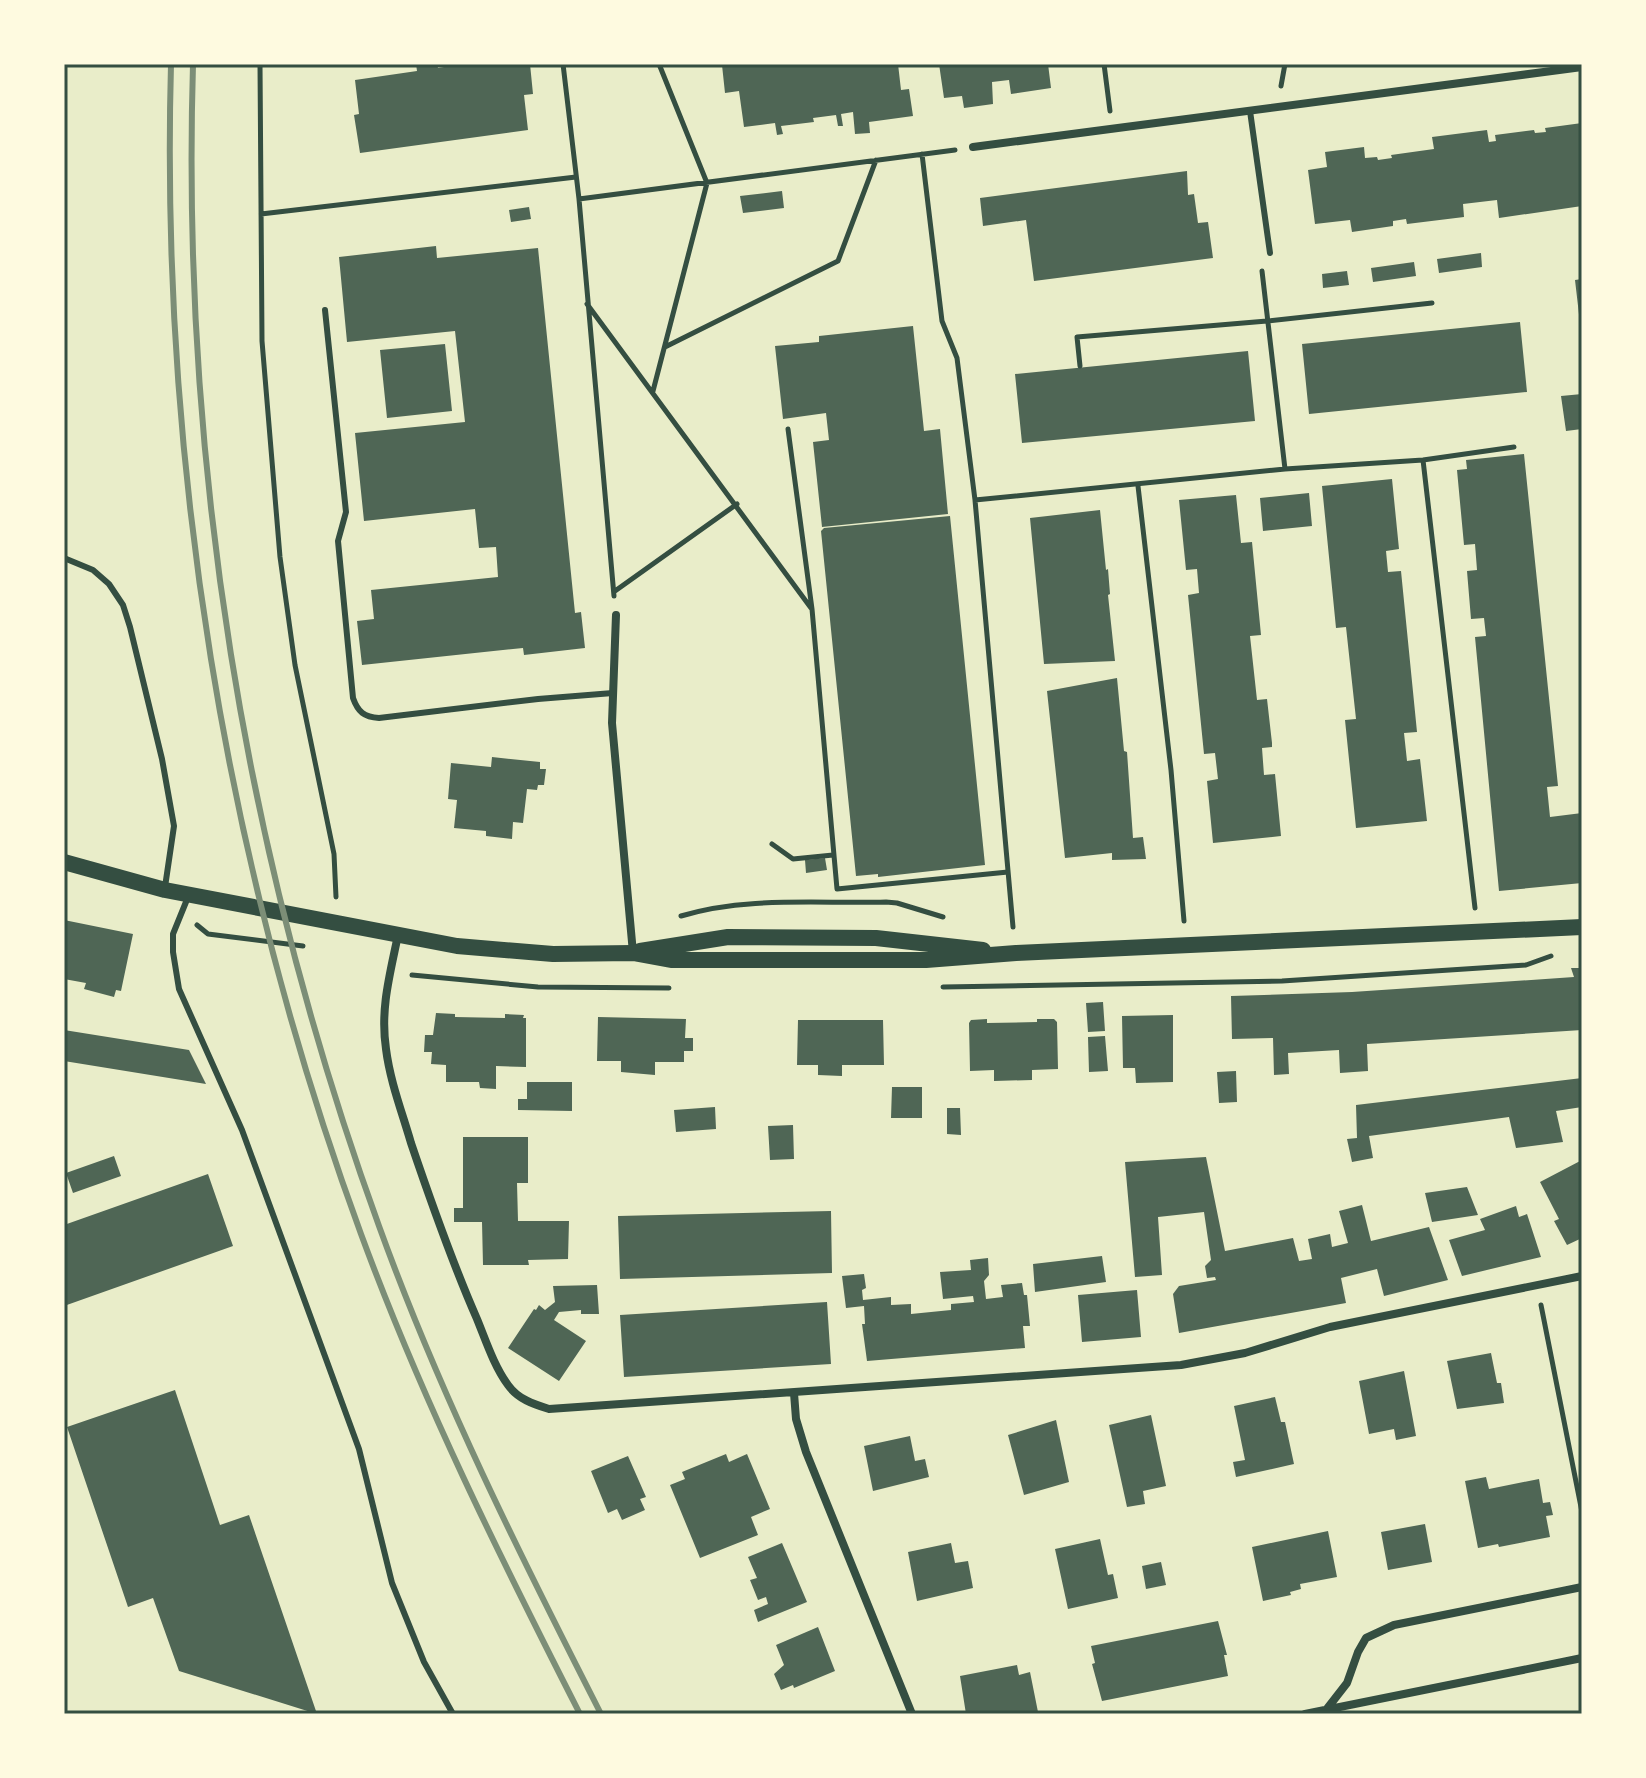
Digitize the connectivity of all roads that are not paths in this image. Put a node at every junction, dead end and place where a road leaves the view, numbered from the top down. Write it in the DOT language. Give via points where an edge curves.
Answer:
graph roads {
  1 [pos="1582,67"];
  2 [pos="1250,111"];
  3 [pos="973,147"];
  4 [pos="1270,253"];
  5 [pos="325,310"];
  6 [pos="64,558"];
  7 [pos="616,615"];
  8 [pos="613,693"];
  9 [pos="64,862"];
  10 [pos="165,890"];
  11 [pos="188,897"];
  12 [pos="331,924"];
  13 [pos="1582,927"];
  14 [pos="398,935"];
  15 [pos="633,953"];
  16 [pos="1016,953"];
  17 [pos="1582,1276"];
  18 [pos="794,1393"];
  19 [pos="1582,1587"];
  20 [pos="1582,1658"];
  21 [pos="1326,1710"];
  22 [pos="453,1714"];
  23 [pos="912,1714"];
  24 [pos="1305,1714"];
  1 -- 2 [label="street"];
  2 -- 3 [label="street"];
  2 -- 4 [label="lane"];
  5 -- 8 [label="lane" via="346,512 338,541 357,710 379,718"];
  6 -- 10 [label="lane" via="93,570 109,584 130,627 174,826"];
  7 -- 8 [label="street"];
  8 -- 15 [label="street"];
  9 -- 10 [label="main road"];
  10 -- 11 [label="main road"];
  10 -- 12 [label="main road"];
  11 -- 12 [label="main road"];
  11 -- 22 [label="lane" via="173,934 179,989 242,1130 359,1449 392,1583 424,1662"];
  12 -- 14 [label="main road"];
  13 -- 16 [label="main road"];
  14 -- 15 [label="main road" via="509,951"];
  14 -- 18 [label="street" via="385,996 389,1068 461,1283 509,1388 549,1409"];
  15 -- 16 [label="main road" via="671,960 926,960"];
  15 -- 16 [label="main road" via="728,937 838,937"];
  17 -- 18 [label="street" via="1330,1327 1245,1353 1181,1365"];
  18 -- 23 [label="street" via="806,1452"];
  19 -- 21 [label="street" via="1376,1632 1366,1638 1347,1683"];
  20 -- 21 [label="street"];
  21 -- 24 [label="street"];
}
